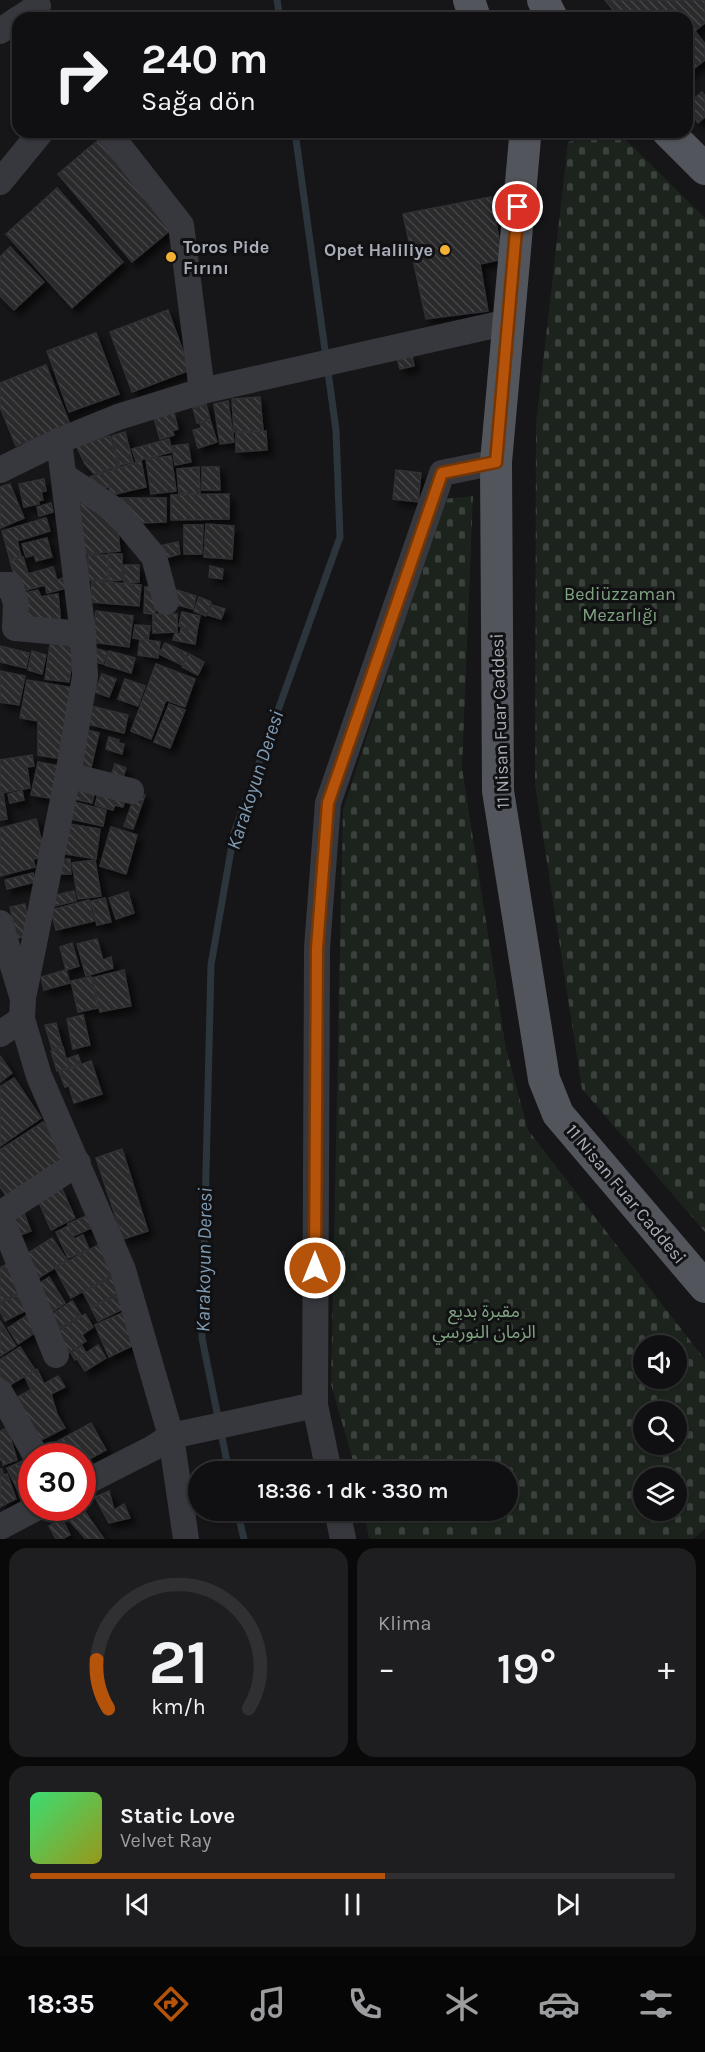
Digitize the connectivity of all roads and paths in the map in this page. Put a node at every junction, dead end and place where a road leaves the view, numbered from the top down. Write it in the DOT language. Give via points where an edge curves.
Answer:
graph roads {
  1 [pos="36,138"];
  2 [pos="113,138"];
  3 [pos="525,138"];
  4 [pos="674,138"];
  5 [pos="705,169"];
  6 [pos="0,182"];
  7 [pos="508,322"];
  8 [pos="202,391"];
  9 [pos="58,441"];
  10 [pos="496,462"];
  11 [pos="0,470"];
  12 [pos="64,476"];
  13 [pos="0,585"];
  14 [pos="166,602"];
  15 [pos="83,634"];
  16 [pos="68,775"];
  17 [pos="131,791"];
  18 [pos="0,924"];
  19 [pos="22,1009"];
  20 [pos="0,1034"];
  21 [pos="78,1163"];
  22 [pos="0,1214"];
  23 [pos="705,1287"];
  24 [pos="56,1355"];
  25 [pos="0,1392"];
  26 [pos="315,1405"];
  27 [pos="171,1436"];
  28 [pos="29,1443"];
  29 [pos="327,1461"];
  30 [pos="96,1477"];
  31 [pos="18,1518"];
  32 [pos="339,1521"];
  33 [pos="0,1527"];
  34 [pos="186,1539"];
  35 [pos="343,1539"];
  1 -- 6 [label="street"];
  2 -- 8 [label="street" via="181,225"];
  3 -- 7 [label="main road, 11 Nisan Fuar Caddesi"];
  4 -- 5 [label="main road"];
  7 -- 8 [label="street"];
  7 -- 10 [label="main road, 11 Nisan Fuar Caddesi"];
  8 -- 9 [label="street" via="117,417"];
  9 -- 11 [label="street"];
  9 -- 12 [label="street"];
  10 -- 23 [label="main road, 11 Nisan Fuar Caddesi" via="498,791 544,1079 558,1114"];
  10 -- 26 [label="street" via="442,473 328,803 317,948"];
  12 -- 14 [label="street" via="115,510 154,557"];
  12 -- 15 [label="street"];
  13 -- 15 [label="street" via="10,585 15,628"];
  15 -- 16 [label="street" via="85,676"];
  16 -- 17 [label="street"];
  16 -- 19 [label="street"];
  18 -- 19 [label="street"];
  19 -- 20 [label="street"];
  19 -- 21 [label="street" via="39,1076"];
  21 -- 22 [label="street"];
  21 -- 27 [label="street" via="123,1270"];
  22 -- 24 [label="street"];
  25 -- 28 [label="street"];
  26 -- 27 [label="street"];
  26 -- 29 [label="street"];
  27 -- 30 [label="street"];
  27 -- 34 [label="street"];
  31 -- 33 [label="street"];
  32 -- 35 [label="street"];
}
